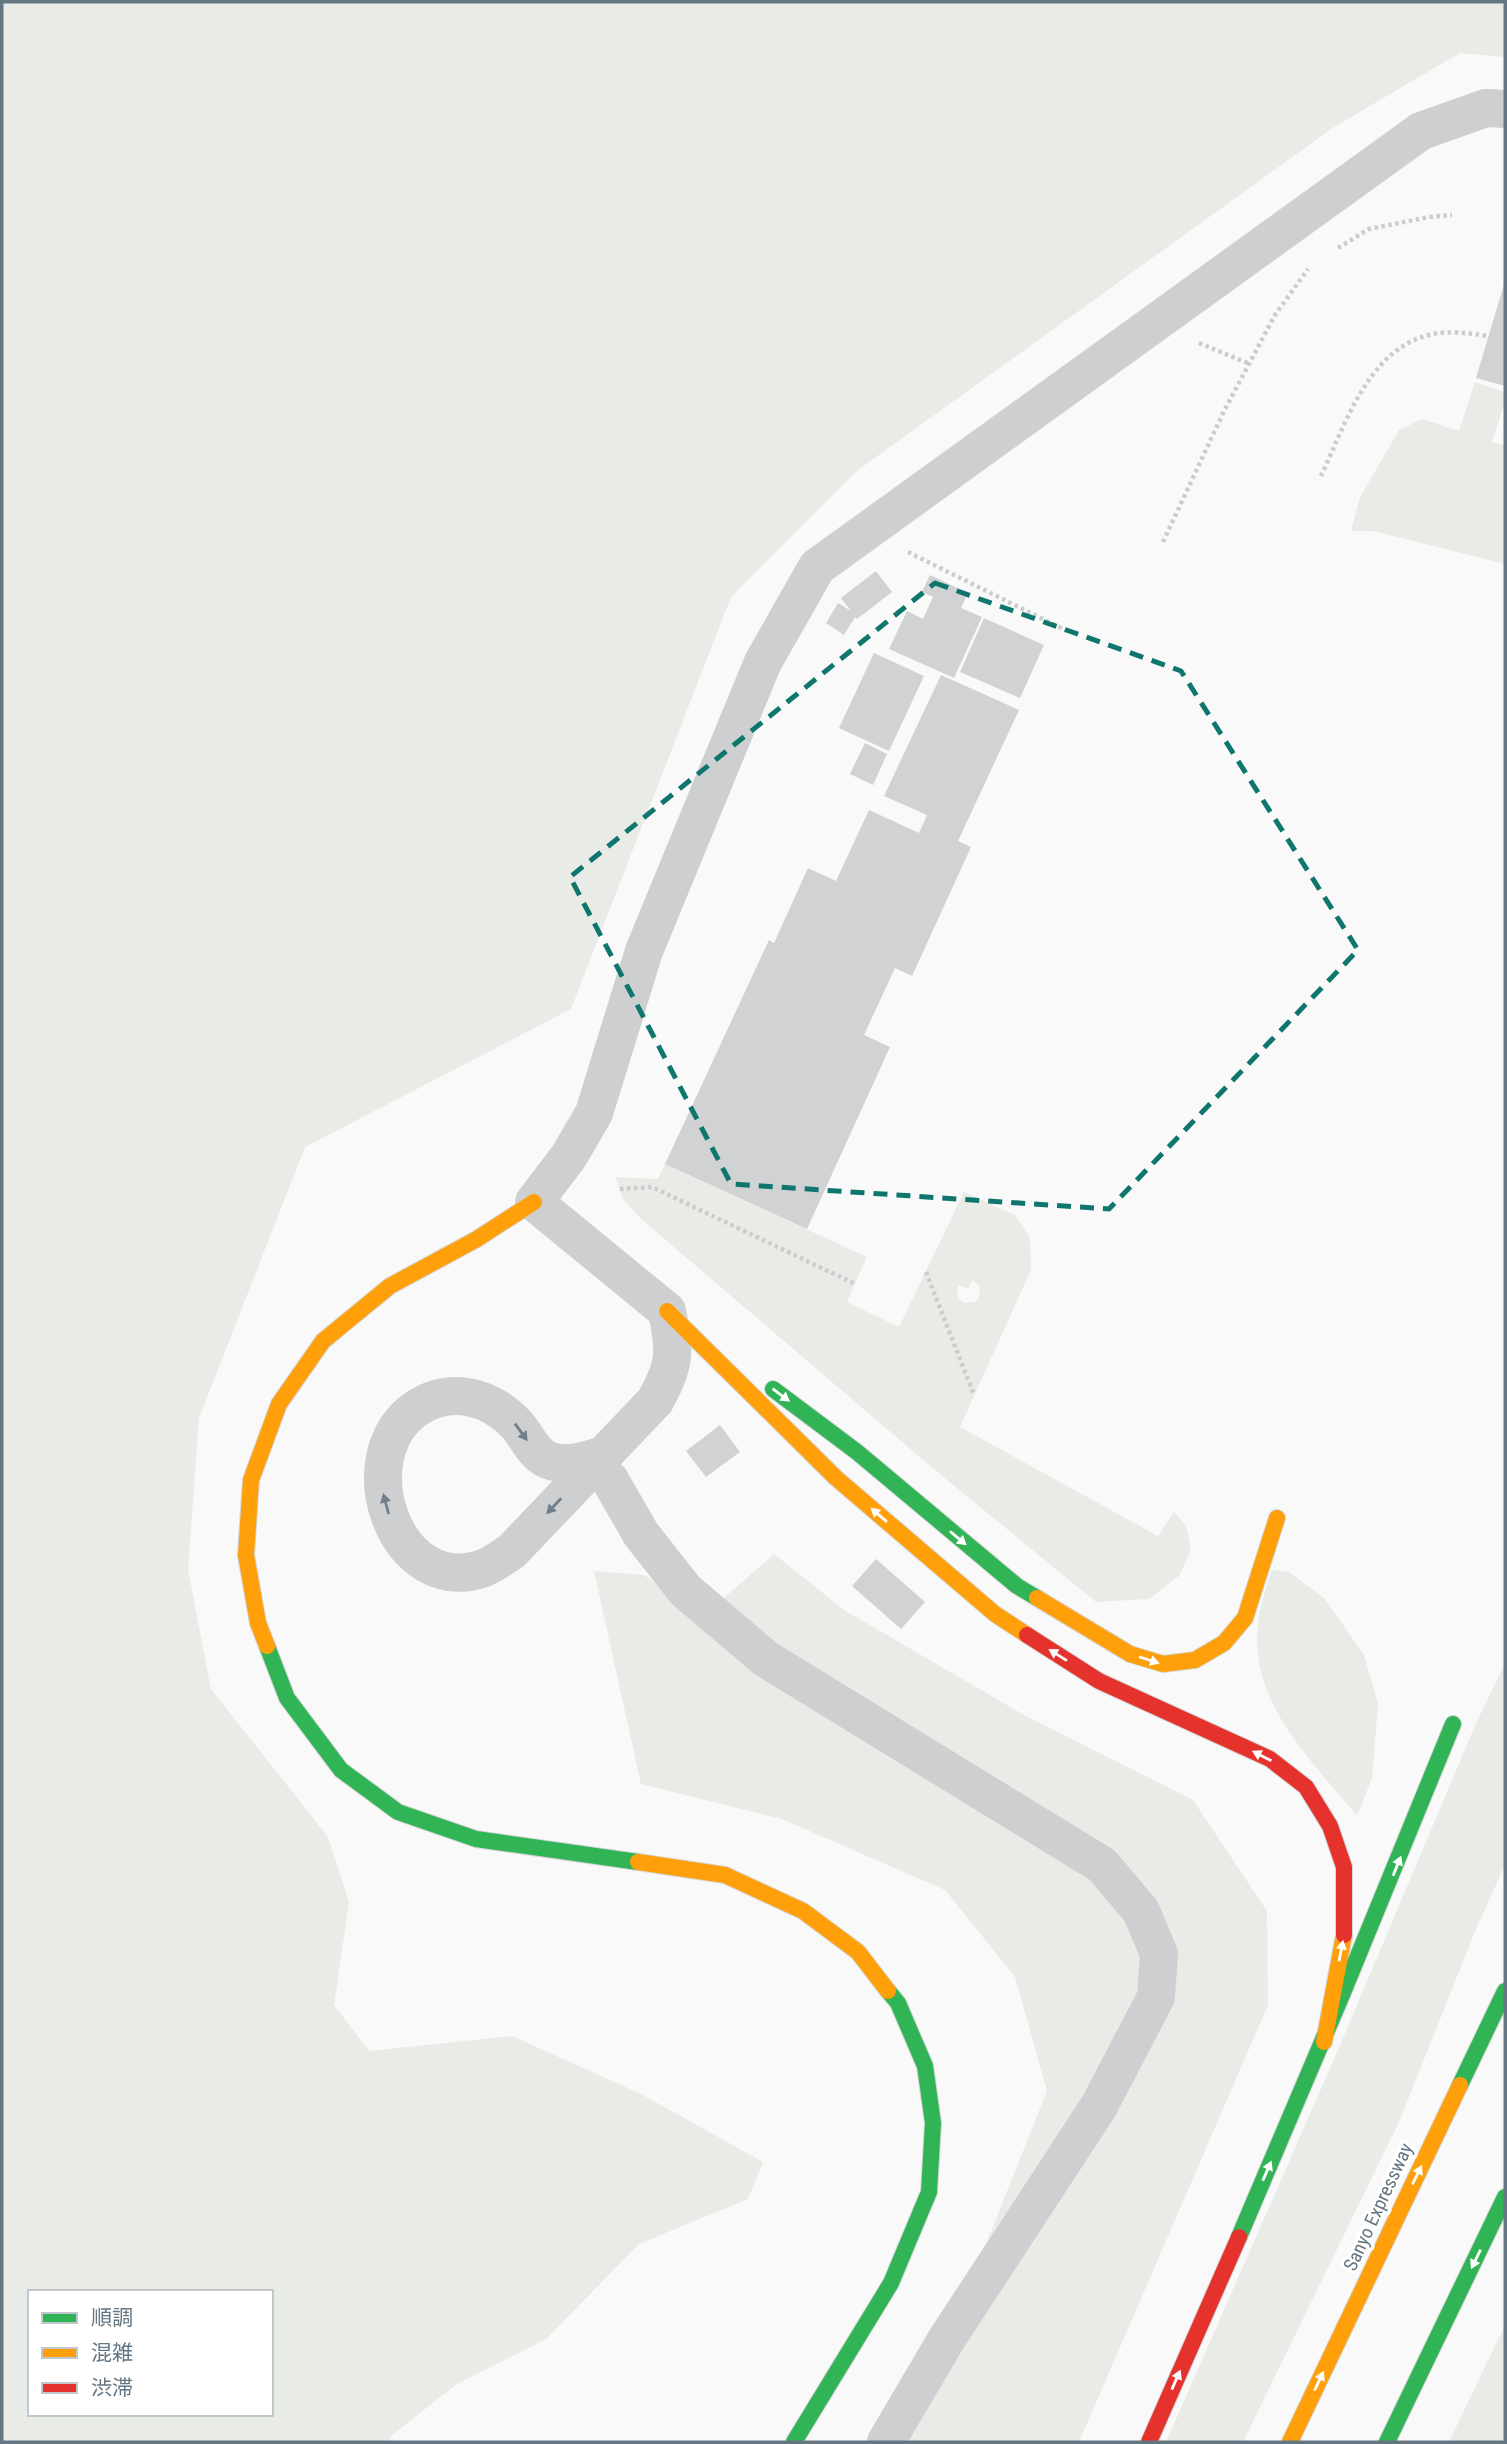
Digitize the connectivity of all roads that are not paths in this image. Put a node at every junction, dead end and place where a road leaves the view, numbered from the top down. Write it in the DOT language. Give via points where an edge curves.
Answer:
graph roads {
  1 [pos="1505,108"];
  2 [pos="534,1202"];
  3 [pos="667,1311"];
  4 [pos="605,1468"];
  5 [pos="1277,1518"];
  6 [pos="1452,1724"];
  7 [pos="1505,1991"];
  8 [pos="1324,2042"];
  9 [pos="1505,2197"];
  10 [pos="794,2442"];
  11 [pos="886,2442"];
  12 [pos="1149,2442"];
  13 [pos="1290,2442"];
  14 [pos="1387,2442"];
  1 -- 2 [label="street" via="1486,108 1421,131 817,567 762,662 644,951 594,1113"];
  2 -- 3 [label="street"];
  2 -- 10 [label="main road" via="390,1286 323,1341 279,1404 251,1480 246,1555 257,1623 287,1698 341,1770 398,1812 476,1839 726,1875 814,1919 858,1952 898,2003 925,2066 933,2123 929,2192 891,2283"];
  3 -- 4 [label="street" via="674,1357 666,1382"];
  3 -- 5 [label="main road, one-way" via="857,1452 1017,1586 1130,1654 1163,1664 1195,1660 1224,1643 1245,1618"];
  8 -- 3 [label="main road, one-way" via="1345,1932 1344,1867 1330,1826 1306,1787 1270,1759 1099,1681 995,1614 836,1478"];
  4 -- 4 [label="street, one-way" via="512,1551 484,1568 455,1572 428,1565 404,1545 391,1521 383,1490 384,1458 396,1430 416,1409 443,1396 472,1396 496,1406 546,1460"];
  4 -- 11 [label="street" via="641,1534 685,1590 766,1659 1102,1865 1141,1911 1159,1955 1156,1997 1099,2106 946,2340"];
  8 -- 6 [label="main road, one-way"];
  13 -- 7 [label="main road, Sanyo Expressway, one-way"];
  12 -- 8 [label="main road, one-way"];
  9 -- 14 [label="main road, one-way"];
}
